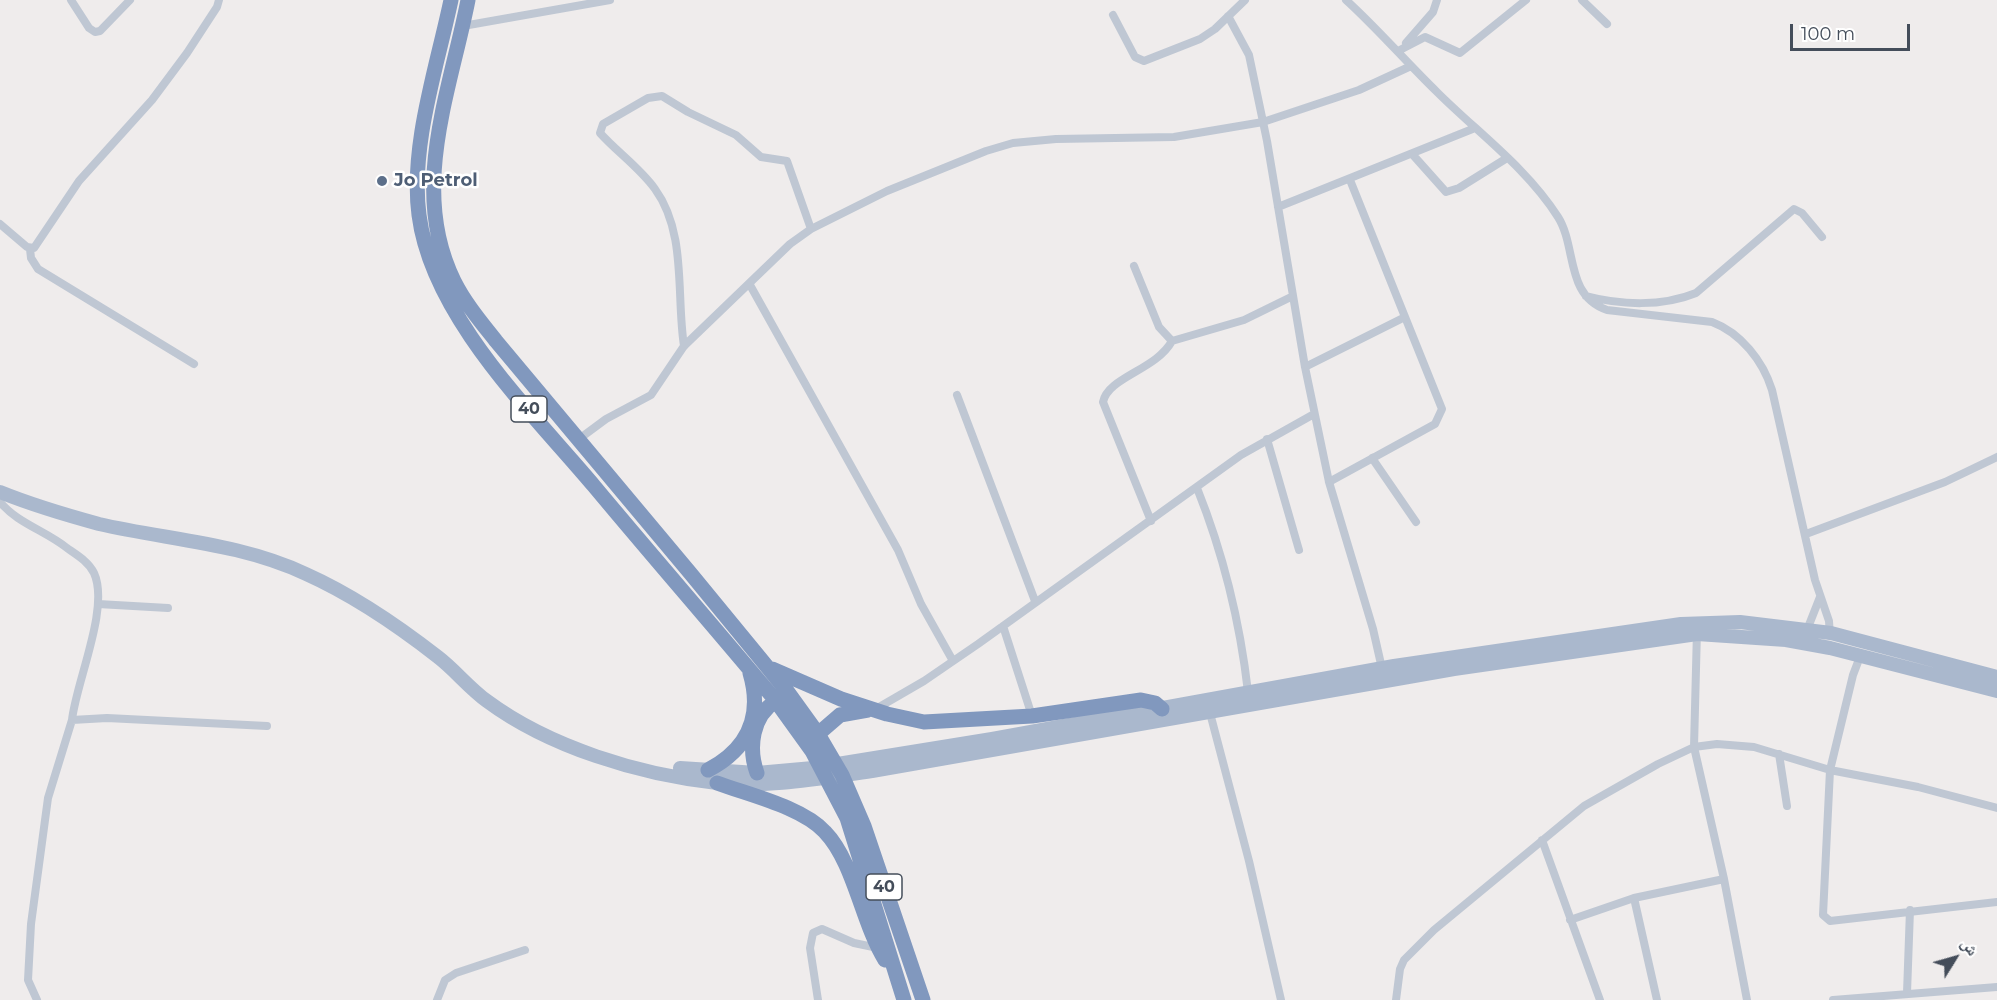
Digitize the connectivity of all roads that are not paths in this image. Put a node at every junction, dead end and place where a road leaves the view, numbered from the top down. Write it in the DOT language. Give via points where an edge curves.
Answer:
graph roads {
  1 [pos="71,0"];
  2 [pos="130,0"];
  3 [pos="219,0"];
  4 [pos="451,0"];
  5 [pos="468,0"];
  6 [pos="610,0"];
  7 [pos="1245,0"];
  8 [pos="1346,0"];
  9 [pos="1437,0"];
  10 [pos="1526,0"];
  11 [pos="1582,0"];
  12 [pos="1113,15"];
  13 [pos="1228,16"];
  14 [pos="1607,24"];
  15 [pos="463,26"];
  16 [pos="1401,48"];
  17 [pos="1411,66"];
  18 [pos="1263,122"];
  19 [pos="1475,128"];
  20 [pos="1413,155"];
  21 [pos="1507,158"];
  22 [pos="1350,180"];
  23 [pos="1278,207"];
  24 [pos="0,224"];
  25 [pos="811,229"];
  26 [pos="1822,237"];
  27 [pos="30,249"];
  28 [pos="1134,266"];
  29 [pos="750,285"];
  30 [pos="1293,296"];
  31 [pos="1585,296"];
  32 [pos="1405,316"];
  33 [pos="1172,341"];
  34 [pos="684,346"];
  35 [pos="194,364"];
  36 [pos="1305,367"];
  37 [pos="524,375"];
  38 [pos="509,386"];
  39 [pos="957,395"];
  40 [pos="1314,414"];
  41 [pos="579,439"];
  42 [pos="1268,439"];
  43 [pos="1997,457"];
  44 [pos="1372,458"];
  45 [pos="1329,482"];
  46 [pos="1197,488"];
  47 [pos="0,492"];
  48 [pos="0,502"];
  49 [pos="1151,521"];
  50 [pos="1416,522"];
  51 [pos="1806,534"];
  52 [pos="1299,550"];
  53 [pos="1820,597"];
  54 [pos="1035,601"];
  55 [pos="98,604"];
  56 [pos="168,609"];
  57 [pos="1003,626"];
  58 [pos="1697,629"];
  59 [pos="1807,630"];
  60 [pos="1831,633"];
  61 [pos="1866,642"];
  62 [pos="1830,648"];
  63 [pos="1861,656"];
  64 [pos="953,661"];
  65 [pos="766,666"];
  66 [pos="748,668"];
  67 [pos="1384,675"];
  68 [pos="1997,677"];
  69 [pos="1997,691"];
  70 [pos="1248,692"];
  71 [pos="776,701"];
  72 [pos="874,710"];
  73 [pos="1210,713"];
  74 [pos="1163,714"];
  75 [pos="1032,716"];
  76 [pos="72,720"];
  77 [pos="267,726"];
  78 [pos="818,734"];
  79 [pos="1694,747"];
  80 [pos="1779,754"];
  81 [pos="1830,770"];
  82 [pos="757,773"];
  83 [pos="713,777"];
  84 [pos="835,777"];
  85 [pos="1787,806"];
  86 [pos="1997,808"];
  87 [pos="1542,840"];
  88 [pos="1724,879"];
  89 [pos="1634,898"];
  90 [pos="1997,902"];
  91 [pos="1910,910"];
  92 [pos="1570,920"];
  93 [pos="878,948"];
  94 [pos="525,950"];
  95 [pos="897,978"];
  96 [pos="1997,987"];
  97 [pos="1907,993"];
  98 [pos="1895,997"];
  99 [pos="37,1000"];
  100 [pos="437,1000"];
  101 [pos="818,1000"];
  102 [pos="904,1000"];
  103 [pos="923,1000"];
  104 [pos="1281,1000"];
  105 [pos="1396,1000"];
  106 [pos="1600,1000"];
  107 [pos="1657,1000"];
  108 [pos="1747,1000"];
  109 [pos="1833,1000"];
  1 -- 2 [label="street" via="95,32"];
  3 -- 27 [label="street" via="152,100 84,173"];
  4 -- 38 [label="highway, 40" via="422,134 419,215 431,266 442,291"];
  5 -- 15 [label="highway, 40"];
  6 -- 15 [label="street"];
  7 -- 13 [label="street"];
  8 -- 16 [label="street"];
  9 -- 16 [label="street" via="1433,12"];
  10 -- 16 [label="street" via="1460,53 1425,37"];
  11 -- 14 [label="street"];
  12 -- 13 [label="street" via="1136,57 1144,61 1189,45"];
  13 -- 18 [label="street" via="1249,55"];
  15 -- 37 [label="highway, 40" via="436,146 435,216 453,279 467,304"];
  16 -- 17 [label="street"];
  17 -- 18 [label="street" via="1359,90"];
  17 -- 19 [label="street"];
  18 -- 23 [label="street"];
  18 -- 25 [label="street" via="1174,137 1056,139 1002,146 886,191"];
  19 -- 20 [label="street"];
  19 -- 21 [label="street"];
  20 -- 21 [label="street" via="1446,192"];
  20 -- 22 [label="street"];
  21 -- 31 [label="street" via="1558,216 1574,277"];
  22 -- 23 [label="street"];
  22 -- 32 [label="street"];
  23 -- 30 [label="street"];
  24 -- 27 [label="street"];
  25 -- 29 [label="street" via="783,250"];
  25 -- 34 [label="street" via="787,161 761,157 736,135 667,98 648,98 603,124 600,133 654,187 669,219 677,250"];
  26 -- 31 [label="street" via="1803,213 1794,209 1696,294 1625,304"];
  27 -- 35 [label="street" via="38,269"];
  28 -- 33 [label="street" via="1159,327"];
  29 -- 34 [label="street"];
  29 -- 64 [label="street" via="898,550 916,594"];
  30 -- 33 [label="street" via="1244,320"];
  30 -- 36 [label="street"];
  31 -- 51 [label="street" via="1606,310 1712,322 1743,341 1769,381"];
  32 -- 36 [label="street"];
  32 -- 44 [label="street" via="1438,394 1442,413 1435,424"];
  33 -- 49 [label="street" via="1159,358 1109,389 1103,402"];
  34 -- 41 [label="street" via="651,395"];
  36 -- 40 [label="street"];
  37 -- 38 [label="highway"];
  37 -- 41 [label="highway, 40"];
  38 -- 66 [label="highway, 40"];
  39 -- 54 [label="street"];
  40 -- 42 [label="street"];
  40 -- 45 [label="street"];
  41 -- 65 [label="highway, 40"];
  42 -- 46 [label="street"];
  42 -- 52 [label="street"];
  43 -- 51 [label="street" via="1935,486"];
  44 -- 45 [label="street"];
  44 -- 50 [label="street"];
  45 -- 67 [label="street"];
  46 -- 49 [label="street"];
  46 -- 70 [label="street" via="1234,604"];
  47 -- 83 [label="main road" via="99,524 216,545 284,565 353,598 438,657 487,701 522,724 589,749"];
  48 -- 55 [label="street" via="88,564 95,574"];
  49 -- 54 [label="street"];
  51 -- 53 [label="street"];
  53 -- 59 [label="street"];
  53 -- 60 [label="street"];
  54 -- 57 [label="street"];
  55 -- 56 [label="street"];
  55 -- 76 [label="street"];
  57 -- 64 [label="street"];
  57 -- 75 [label="street"];
  58 -- 59 [label="main road" via="1740,622"];
  58 -- 62 [label="main road"];
  58 -- 67 [label="main road"];
  58 -- 79 [label="street"];
  59 -- 60 [label="main road"];
  60 -- 61 [label="main road"];
  60 -- 62 [label="street"];
  61 -- 63 [label="street"];
  61 -- 68 [label="main road"];
  62 -- 63 [label="main road"];
  63 -- 69 [label="main road"];
  63 -- 81 [label="street" via="1852,675"];
  64 -- 72 [label="street"];
  65 -- 72 [label="highway"];
  65 -- 78 [label="highway, 40"];
  66 -- 71 [label="highway, 40"];
  66 -- 83 [label="highway" via="755,694 749,730 743,745"];
  67 -- 70 [label="main road"];
  67 -- 73 [label="main road"];
  70 -- 74 [label="main road"];
  71 -- 82 [label="highway" via="764,709 755,733 751,749"];
  71 -- 84 [label="highway, 40"];
  72 -- 75 [label="highway" via="924,722"];
  72 -- 78 [label="highway" via="840,715"];
  73 -- 74 [label="main road"];
  73 -- 104 [label="street"];
  74 -- 75 [label="highway" via="1155,703 1142,700"];
  74 -- 82 [label="main road" via="813,768"];
  74 -- 83 [label="main road" via="872,771 783,783"];
  76 -- 77 [label="street" via="107,718"];
  76 -- 99 [label="street" via="48,798 31,924 28,980"];
  78 -- 84 [label="highway, 40" via="830,754"];
  79 -- 80 [label="street" via="1733,744"];
  79 -- 87 [label="street" via="1604,793"];
  79 -- 88 [label="street"];
  80 -- 81 [label="street"];
  80 -- 85 [label="street"];
  81 -- 86 [label="street"];
  81 -- 91 [label="street" via="1823,915 1830,921"];
  82 -- 83 [label="main road"];
  83 -- 93 [label="highway" via="792,811 825,832 841,855"];
  84 -- 95 [label="highway, 40"];
  84 -- 103 [label="highway, 40" via="864,826"];
  87 -- 92 [label="street"];
  87 -- 105 [label="street" via="1417,944 1400,969"];
  88 -- 89 [label="street"];
  88 -- 108 [label="street"];
  89 -- 92 [label="street"];
  89 -- 107 [label="street"];
  90 -- 91 [label="street"];
  91 -- 97 [label="street"];
  92 -- 106 [label="street"];
  93 -- 95 [label="highway"];
  93 -- 101 [label="street" via="822,929 813,933 810,948"];
  94 -- 100 [label="street" via="456,973 445,980"];
  95 -- 102 [label="highway, 40"];
  96 -- 97 [label="street"];
  97 -- 98 [label="street"];
  98 -- 109 [label="street"];
}
